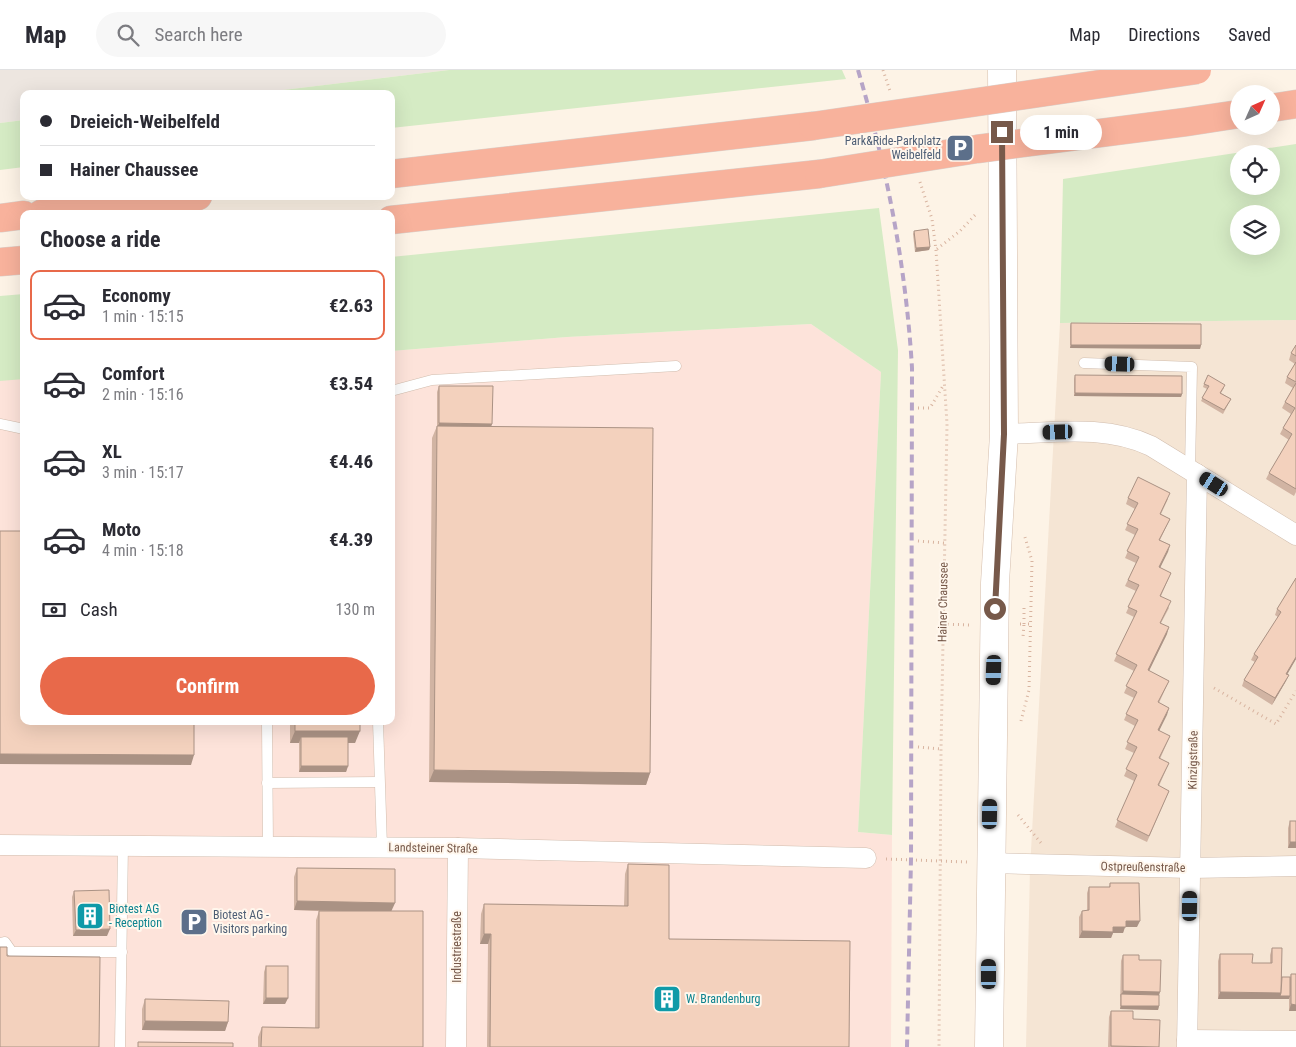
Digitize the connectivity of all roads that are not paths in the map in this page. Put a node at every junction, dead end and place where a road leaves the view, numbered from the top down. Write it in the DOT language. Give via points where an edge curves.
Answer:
graph roads {
  1 [pos="1002,70"];
  2 [pos="1197,70"];
  3 [pos="1296,104"];
  4 [pos="1280,107"];
  5 [pos="1230,115"];
  6 [pos="395,174"];
  7 [pos="163,200"];
  8 [pos="76,210"];
  9 [pos="20,216"];
  10 [pos="0,218"];
  11 [pos="395,220"];
  12 [pos="20,260"];
  13 [pos="0,262"];
  14 [pos="1084,363"];
  15 [pos="676,366"];
  16 [pos="395,390"];
  17 [pos="0,424"];
  18 [pos="20,428"];
  19 [pos="1004,434"];
  20 [pos="1193,471"];
  21 [pos="1296,535"];
  22 [pos="267,725"];
  23 [pos="378,725"];
  24 [pos="379,782"];
  25 [pos="267,783"];
  26 [pos="123,844"];
  27 [pos="0,845"];
  28 [pos="382,847"];
  29 [pos="268,848"];
  30 [pos="458,848"];
  31 [pos="866,858"];
  32 [pos="990,863"];
  33 [pos="1296,866"];
  34 [pos="1191,868"];
  35 [pos="0,942"];
  36 [pos="122,952"];
  37 [pos="1296,1041"];
  38 [pos="1187,1044"];
  39 [pos="120,1047"];
  40 [pos="456,1047"];
  41 [pos="989,1047"];
  1 -- 19 [label="street"];
  2 -- 6 [label="highway, bridge" via="813,126"];
  3 -- 4 [label="highway"];
  5 -- 11 [label="highway, bridge" via="819,174"];
  7 -- 8 [label="highway"];
  9 -- 10 [label="highway"];
  12 -- 13 [label="highway"];
  14 -- 20 [label="lane" via="1192,367"];
  15 -- 16 [label="lane" via="432,380"];
  17 -- 18 [label="lane"];
  19 -- 20 [label="street" via="1114,433 1151,446"];
  19 -- 32 [label="street" via="995,583"];
  20 -- 21 [label="street"];
  20 -- 34 [label="street, Kinzigstraße"];
  22 -- 25 [label="lane"];
  23 -- 24 [label="lane"];
  24 -- 25 [label="lane"];
  24 -- 28 [label="lane"];
  25 -- 29 [label="lane"];
  26 -- 27 [label="street, Landsteiner Straße"];
  26 -- 29 [label="street, Landsteiner Straße"];
  26 -- 36 [label="lane"];
  28 -- 29 [label="street, Landsteiner Straße"];
  28 -- 30 [label="street, Landsteiner Straße"];
  30 -- 31 [label="street, Landsteiner Straße"];
  30 -- 40 [label="street, Industriestraße"];
  32 -- 34 [label="street, Ostpreußenstraße"];
  32 -- 41 [label="street"];
  33 -- 34 [label="street, Ostpreußenstraße"];
  34 -- 38 [label="street, Kinzigstraße"];
  35 -- 36 [label="lane" via="5,942 12,952"];
  36 -- 39 [label="lane"];
  37 -- 38 [label="street"];
}
